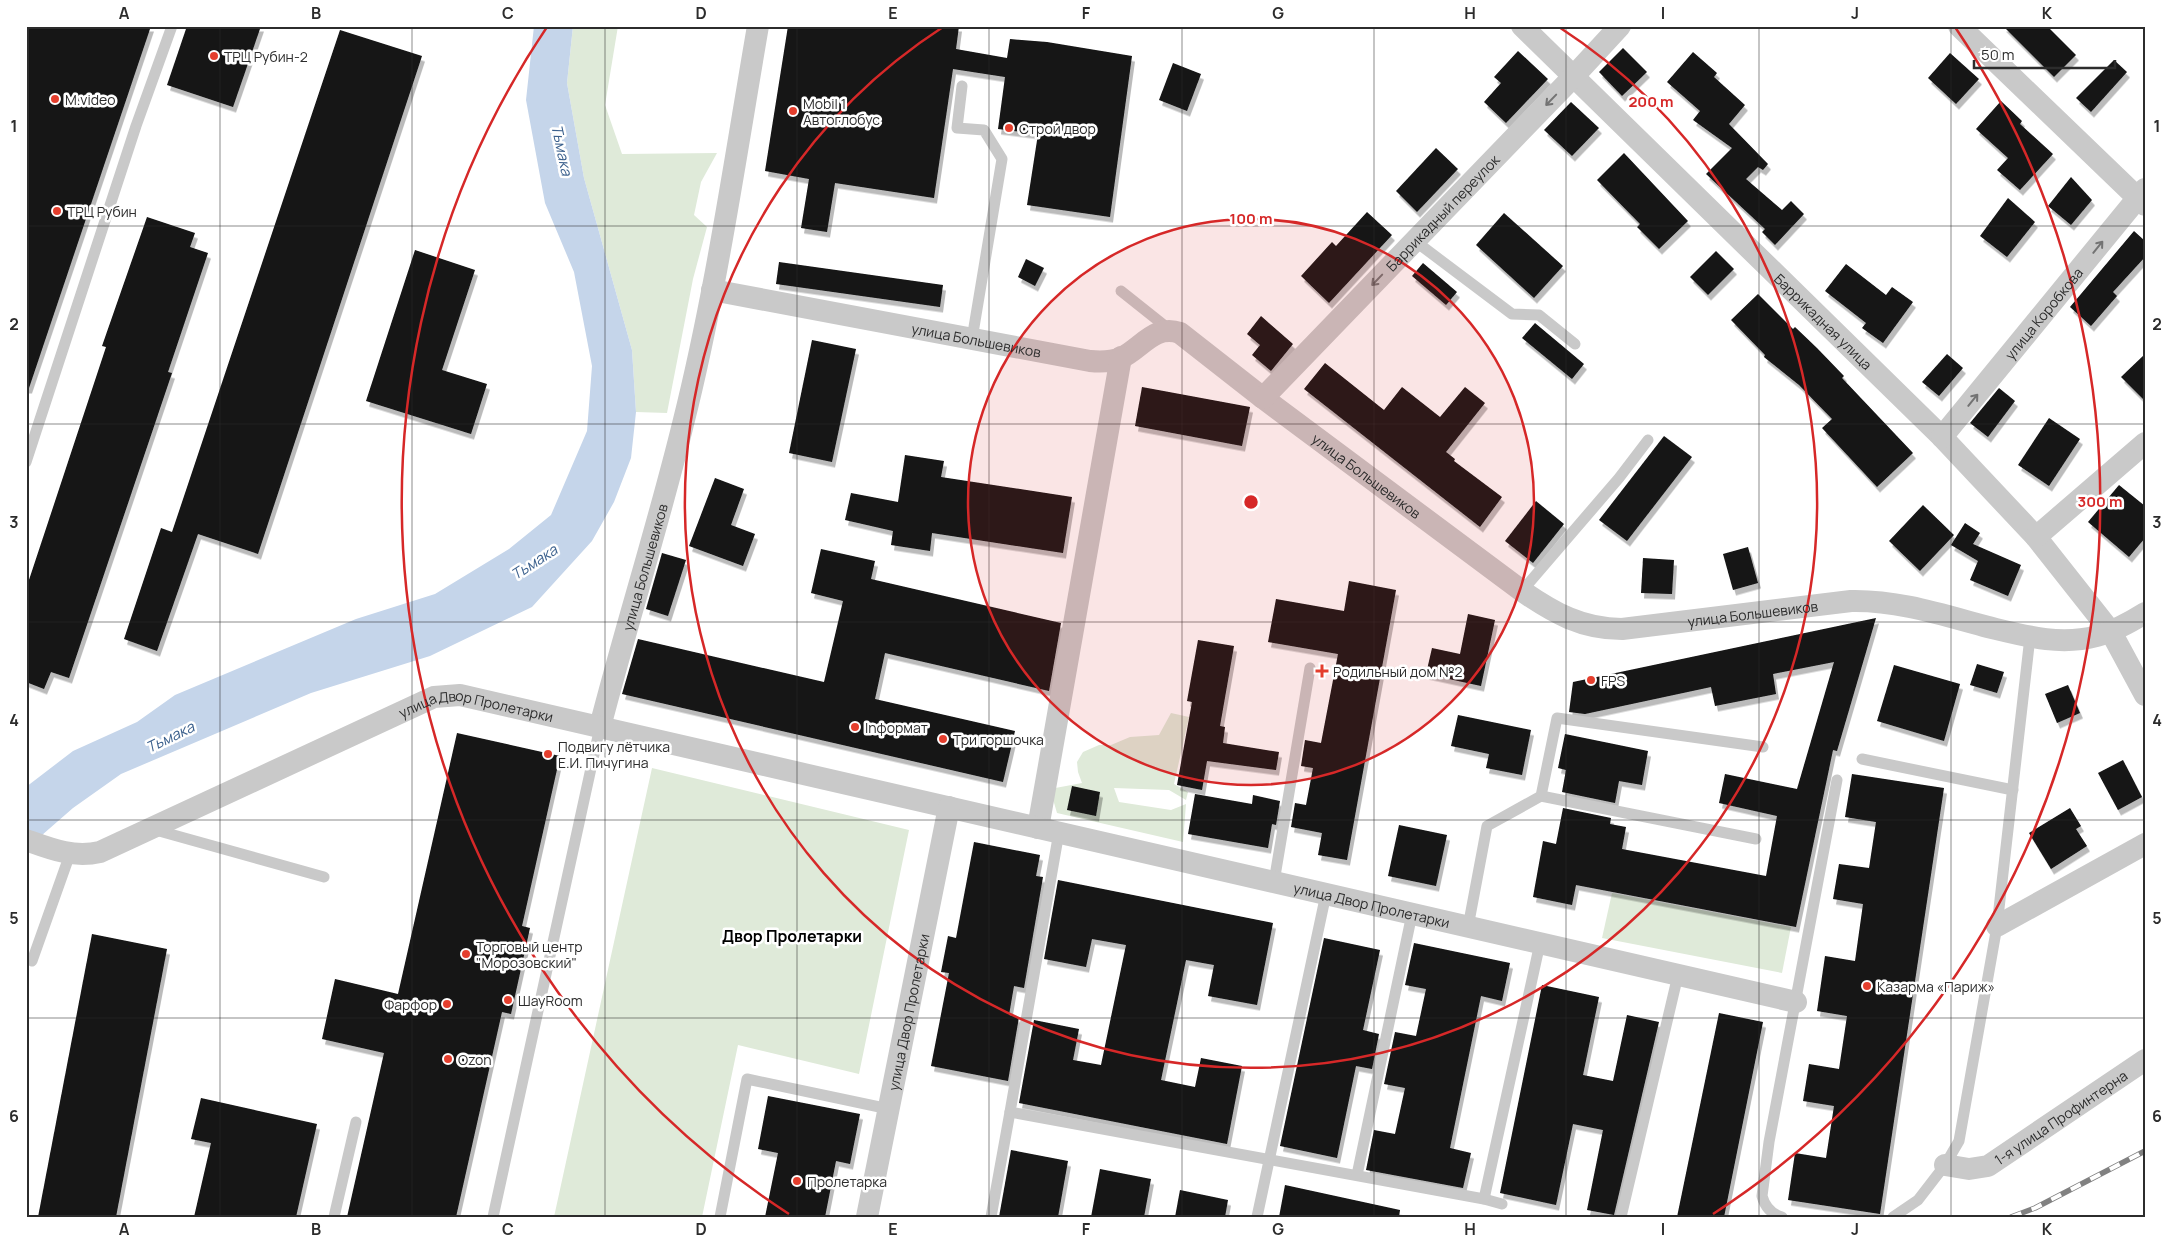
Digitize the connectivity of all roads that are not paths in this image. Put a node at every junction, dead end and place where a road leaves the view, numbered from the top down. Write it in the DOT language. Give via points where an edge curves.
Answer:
graph roads {
  1 [pos="172,26"];
  2 [pos="758,26"];
  3 [pos="1522,26"];
  4 [pos="1620,26"];
  5 [pos="1959,26"];
  6 [pos="1573,77"];
  7 [pos="962,86"];
  8 [pos="2142,198"];
  9 [pos="1415,241"];
  10 [pos="712,290"];
  11 [pos="1121,291"];
  12 [pos="1171,331"];
  13 [pos="972,339"];
  14 [pos="1575,344"];
  15 [pos="1121,357"];
  16 [pos="1263,398"];
  17 [pos="1942,437"];
  18 [pos="1648,440"];
  19 [pos="2145,443"];
  20 [pos="26,462"];
  21 [pos="2036,537"];
  22 [pos="1522,591"];
  23 [pos="2145,613"];
  24 [pos="2111,632"];
  25 [pos="2030,637"];
  26 [pos="1310,668"];
  27 [pos="2145,696"];
  28 [pos="600,727"];
  29 [pos="1763,748"];
  30 [pos="1862,759"];
  31 [pos="1837,780"];
  32 [pos="2013,790"];
  33 [pos="1541,796"];
  34 [pos="949,807"];
  35 [pos="151,828"];
  36 [pos="1048,830"];
  37 [pos="1756,839"];
  38 [pos="26,840"];
  39 [pos="2145,844"];
  40 [pos="61,852"];
  41 [pos="324,877"];
  42 [pos="1274,882"];
  43 [pos="1326,894"];
  44 [pos="1412,914"];
  45 [pos="1468,926"];
  46 [pos="1997,926"];
  47 [pos="1540,943"];
  48 [pos="32,961"];
  49 [pos="1678,975"];
  50 [pos="1796,1002"];
  51 [pos="2145,1060"];
  52 [pos="889,1109"];
  53 [pos="1010,1112"];
  54 [pos="356,1122"];
  55 [pos="1270,1159"];
  56 [pos="1945,1165"];
  57 [pos="1357,1175"];
  58 [pos="1484,1199"];
  59 [pos="1502,1204"];
  60 [pos="334,1217"];
  61 [pos="493,1217"];
  62 [pos="720,1217"];
  63 [pos="867,1217"];
  64 [pos="991,1217"];
  65 [pos="1257,1217"];
  66 [pos="1621,1217"];
  67 [pos="1782,1217"];
  68 [pos="1892,1217"];
  1 -- 20 [label="lane"];
  2 -- 10 [label="street, улица Большевиков"];
  3 -- 6 [label="street, Баррикадная улица"];
  4 -- 6 [label="street, Баррикадный переулок"];
  5 -- 8 [label="street"];
  6 -- 9 [label="street, Баррикадный переулок, one-way"];
  6 -- 17 [label="street, Баррикадная улица"];
  7 -- 13 [label="lane" via="957,128 984,130 1002,159"];
  17 -- 8 [label="street, улица Коробкова, one-way"];
  9 -- 14 [label="lane" via="1512,314 1539,315"];
  9 -- 16 [label="street, Баррикадный переулок, one-way"];
  10 -- 13 [label="street, улица Большевиков"];
  10 -- 28 [label="street, улица Большевиков" via="683,424"];
  11 -- 12 [label="lane"];
  12 -- 15 [label="street, улица Большевиков" via="1152,335"];
  12 -- 16 [label="street, улица Большевиков" via="1188,337"];
  13 -- 15 [label="street, улица Большевиков" via="1090,361 1104,362"];
  15 -- 36 [label="street"];
  16 -- 22 [label="street, улица Большевиков"];
  17 -- 21 [label="street, Баррикадная улица"];
  18 -- 22 [label="lane"];
  19 -- 21 [label="street"];
  21 -- 24 [label="street, Баррикадная улица"];
  22 -- 25 [label="street, улица Большевиков" via="1562,617 1607,628 1622,629 1872,601 1909,606"];
  23 -- 24 [label="street, улица Большевиков"];
  24 -- 25 [label="street, улица Большевиков" via="2067,640"];
  24 -- 27 [label="street, Баррикадная улица"];
  25 -- 32 [label="lane"];
  26 -- 42 [label="lane"];
  28 -- 34 [label="street, улица Двор Пролетарки"];
  28 -- 35 [label="street, улица Двор Пролетарки" via="460,695 439,696"];
  28 -- 61 [label="lane"];
  29 -- 33 [label="lane" via="1557,718"];
  30 -- 32 [label="lane"];
  31 -- 50 [label="lane"];
  32 -- 46 [label="lane"];
  33 -- 37 [label="lane"];
  33 -- 45 [label="lane" via="1487,826"];
  34 -- 36 [label="street, улица Двор Пролетарки"];
  34 -- 52 [label="street, улица Двор Пролетарки"];
  35 -- 40 [label="street, улица Двор Пролетарки" via="100,852"];
  35 -- 41 [label="lane"];
  36 -- 42 [label="street, улица Двор Пролетарки"];
  36 -- 53 [label="lane"];
  38 -- 40 [label="street, улица Двор Пролетарки"];
  39 -- 46 [label="street"];
  40 -- 48 [label="lane"];
  42 -- 43 [label="street, улица Двор Пролетарки"];
  43 -- 44 [label="street, улица Двор Пролетарки"];
  43 -- 55 [label="lane"];
  44 -- 45 [label="street, улица Двор Пролетарки"];
  44 -- 57 [label="lane"];
  45 -- 47 [label="street, улица Двор Пролетарки"];
  46 -- 56 [label="lane" via="1959,1141"];
  47 -- 49 [label="street, улица Двор Пролетарки"];
  47 -- 58 [label="lane"];
  49 -- 50 [label="street, улица Двор Пролетарки"];
  49 -- 66 [label="lane"];
  50 -- 67 [label="lane" via="1762,1196 1764,1204"];
  51 -- 56 [label="street, 1-я улица Профинтерна" via="1988,1166 1969,1169"];
  52 -- 62 [label="lane" via="747,1079"];
  52 -- 63 [label="street, улица Двор Пролетарки"];
  53 -- 55 [label="lane"];
  53 -- 64 [label="lane"];
  54 -- 60 [label="lane"];
  55 -- 57 [label="lane"];
  55 -- 65 [label="lane"];
  56 -- 68 [label="lane" via="1918,1200"];
  57 -- 58 [label="lane"];
  58 -- 59 [label="lane"];
}
